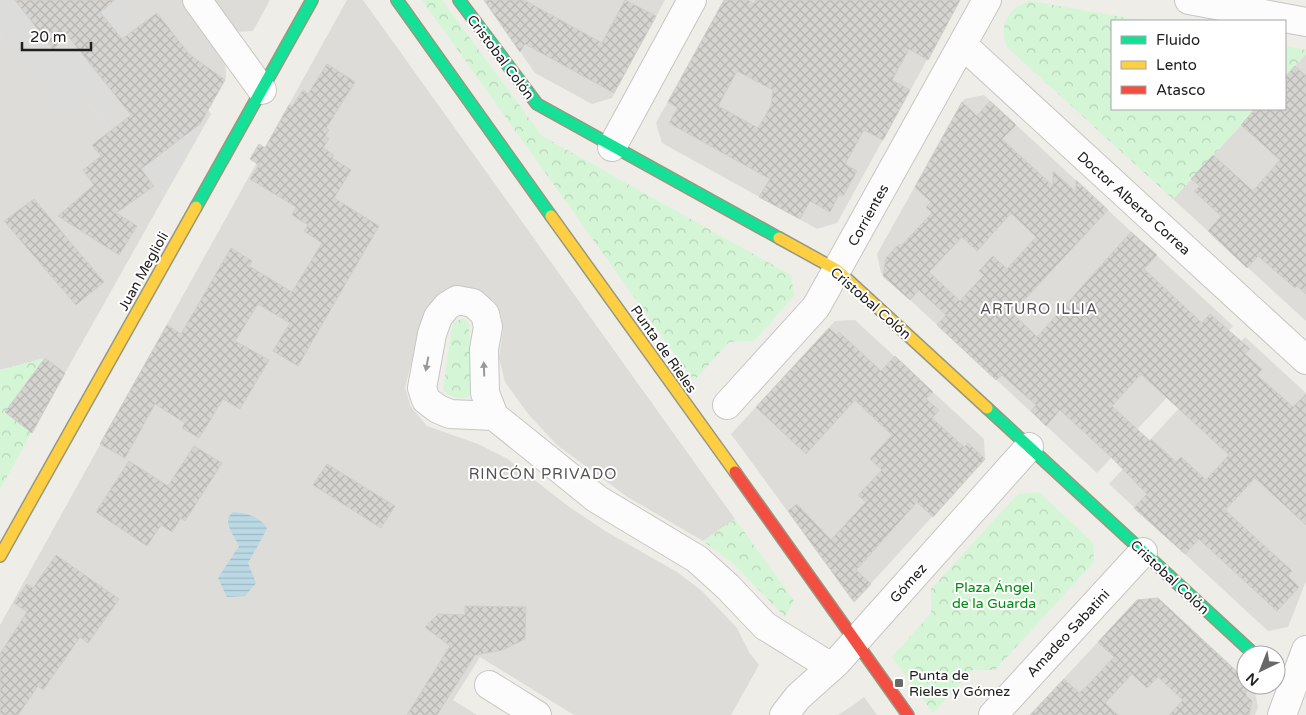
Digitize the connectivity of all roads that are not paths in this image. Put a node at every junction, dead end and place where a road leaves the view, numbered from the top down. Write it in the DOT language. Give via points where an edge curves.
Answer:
graph roads {
  1 [pos="197,0"];
  2 [pos="312,0"];
  3 [pos="397,0"];
  4 [pos="459,0"];
  5 [pos="692,0"];
  6 [pos="1189,0"];
  7 [pos="987,2"];
  8 [pos="1306,22"];
  9 [pos="963,46"];
  10 [pos="262,90"];
  11 [pos="612,147"];
  12 [pos="838,270"];
  13 [pos="1306,360"];
  14 [pos="727,405"];
  15 [pos="494,416"];
  16 [pos="1030,447"];
  17 [pos="1143,552"];
  18 [pos="0,556"];
  19 [pos="855,642"];
  20 [pos="1244,645"];
  21 [pos="1306,650"];
  22 [pos="831,667"];
  23 [pos="1286,679"];
  24 [pos="488,685"];
  25 [pos="1283,695"];
  26 [pos="537,715"];
  27 [pos="784,715"];
  28 [pos="908,715"];
  29 [pos="993,715"];
  30 [pos="1282,715"];
  1 -- 10 [label="street"];
  2 -- 10 [label="street, Juan Meglioli"];
  3 -- 19 [label="street, Punta de Rieles"];
  4 -- 11 [label="street, Cristobal Colón" via="536,104"];
  5 -- 11 [label="street"];
  6 -- 8 [label="street"];
  7 -- 9 [label="street, Corrientes"];
  9 -- 12 [label="street, Corrientes"];
  9 -- 13 [label="street, Doctor Alberto Correa"];
  10 -- 18 [label="street, Juan Meglioli"];
  11 -- 12 [label="street, Cristobal Colón"];
  12 -- 14 [label="street, Corrientes" via="816,307"];
  12 -- 16 [label="street, Cristobal Colón"];
  15 -- 22 [label="street" via="597,499 697,559 764,626"];
  16 -- 17 [label="street, Cristobal Colón"];
  16 -- 19 [label="street, Gómez"];
  17 -- 20 [label="street, Cristobal Colón"];
  17 -- 29 [label="street, Amadeo Sabatini"];
  19 -- 22 [label="street, Gómez"];
  19 -- 28 [label="street, Punta de Rieles"];
  21 -- 23 [label="street"];
  22 -- 27 [label="street, Gómez" via="798,697"];
  24 -- 26 [label="street"];
  25 -- 30 [label="street"];
}
